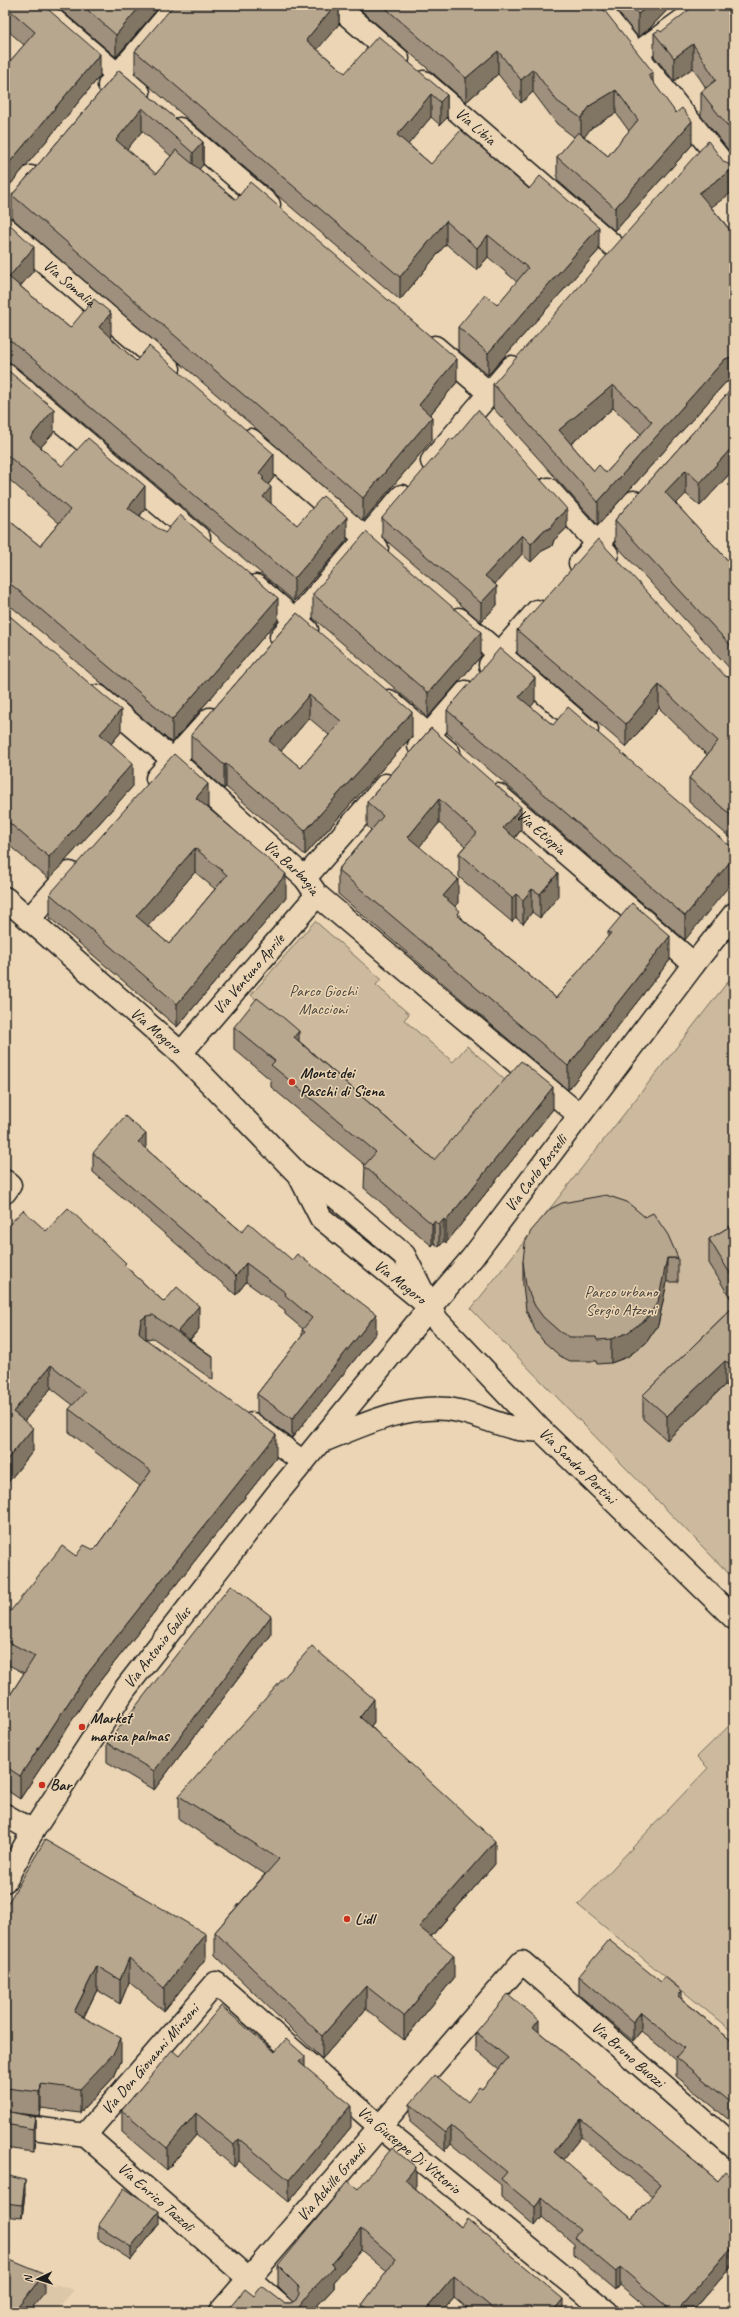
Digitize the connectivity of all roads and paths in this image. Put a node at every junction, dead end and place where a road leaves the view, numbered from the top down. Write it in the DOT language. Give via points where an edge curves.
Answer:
graph roads {
  1 [pos="36,5"];
  2 [pos="177,5"];
  3 [pos="336,5"];
  4 [pos="597,5"];
  5 [pos="704,5"];
  6 [pos="636,54"];
  7 [pos="118,74"];
  8 [pos="97,99"];
  9 [pos="46,159"];
  10 [pos="734,177"];
  11 [pos="5,208"];
  12 [pos="284,218"];
  13 [pos="5,228"];
  14 [pos="631,231"];
  15 [pos="616,248"];
  16 [pos="601,265"];
  17 [pos="417,331"];
  18 [pos="525,352"];
  19 [pos="5,374"];
  20 [pos="184,382"];
  21 [pos="482,401"];
  22 [pos="492,426"];
  23 [pos="238,428"];
  24 [pos="534,473"];
  25 [pos="649,486"];
  26 [pos="366,538"];
  27 [pos="597,543"];
  28 [pos="212,548"];
  29 [pos="395,563"];
  30 [pos="623,572"];
  31 [pos="242,574"];
  32 [pos="566,579"];
  33 [pos="550,597"];
  34 [pos="442,603"];
  35 [pos="296,620"];
  36 [pos="320,641"];
  37 [pos="267,653"];
  38 [pos="500,653"];
  39 [pos="83,684"];
  40 [pos="374,689"];
  41 [pos="226,701"];
  42 [pos="428,736"];
  43 [pos="602,742"];
  44 [pos="173,760"];
  45 [pos="465,768"];
  46 [pos="483,783"];
  47 [pos="142,794"];
  48 [pos="85,857"];
  49 [pos="311,887"];
  50 [pos="5,898"];
  51 [pos="734,914"];
  52 [pos="29,918"];
  53 [pos="694,964"];
  54 [pos="181,1053"];
  55 [pos="580,1115"];
  56 [pos="430,1307"];
  57 [pos="234,1410"];
  58 [pos="542,1431"];
  59 [pos="324,1435"];
  60 [pos="303,1462"];
  61 [pos="734,1618"];
  62 [pos="5,1815"];
  63 [pos="33,1831"];
  64 [pos="5,1881"];
  65 [pos="522,1962"];
  66 [pos="216,1983"];
  67 [pos="5,2124"];
  68 [pos="379,2126"];
  69 [pos="85,2134"];
  70 [pos="734,2147"];
  71 [pos="248,2279"];
  72 [pos="220,2312"];
  73 [pos="287,2312"];
  74 [pos="607,2312"];
  1 -- 7 [label="street"];
  2 -- 7 [label="street"];
  3 -- 15 [label="street, Via Libia"];
  4 -- 6 [label="street"];
  5 -- 6 [label="street"];
  6 -- 10 [label="street" via="702,152"];
  7 -- 8 [label="street"];
  7 -- 12 [label="street"];
  9 -- 11 [label="street"];
  13 -- 20 [label="street, Via Somalia"];
  14 -- 15 [label="street"];
  15 -- 16 [label="street"];
  17 -- 21 [label="street"];
  18 -- 21 [label="street"];
  19 -- 28 [label="street"];
  21 -- 22 [label="street"];
  21 -- 26 [label="street"];
  23 -- 26 [label="street"];
  24 -- 27 [label="street"];
  25 -- 27 [label="street"];
  26 -- 29 [label="street"];
  26 -- 35 [label="street"];
  27 -- 30 [label="street"];
  27 -- 32 [label="street"];
  31 -- 35 [label="street"];
  33 -- 38 [label="street, Via Ventuno Aprile"];
  34 -- 38 [label="street"];
  35 -- 36 [label="street"];
  35 -- 37 [label="street"];
  38 -- 42 [label="street, Via Ventuno Aprile"];
  38 -- 43 [label="street"];
  39 -- 44 [label="street, Via Barbagia"];
  40 -- 42 [label="street"];
  41 -- 44 [label="street"];
  42 -- 45 [label="street"];
  42 -- 49 [label="street, Via Ventuno Aprile" via="402,765"];
  44 -- 47 [label="street"];
  44 -- 49 [label="street, Via Barbagia"];
  46 -- 53 [label="street, Via Etiopia"];
  48 -- 52 [label="street"];
  49 -- 54 [label="street, Via Ventuno Aprile"];
  49 -- 55 [label="street, Via Barbagia"];
  50 -- 52 [label="street, Via Mogoro"];
  51 -- 53 [label="street, Via Carlo Rosselli"];
  52 -- 54 [label="street, Via Mogoro"];
  53 -- 55 [label="street, Via Carlo Rosselli"];
  54 -- 56 [label="street, Via Mogoro" via="298,1174 320,1218"];
  55 -- 56 [label="street, Via Carlo Rosselli" via="472,1258"];
  56 -- 58 [label="street, Via Sandro Pertini" via="437,1320"];
  56 -- 59 [label="street, Via Carlo Rosselli"];
  57 -- 60 [label="street"];
  58 -- 59 [label="street" via="518,1429 479,1415 448,1409 423,1409 393,1414"];
  58 -- 61 [label="street, Via Sandro Pertini"];
  59 -- 60 [label="street, Via Antonio Gallus"];
  60 -- 63 [label="street, Via Antonio Gallus" via="125,1689"];
  62 -- 63 [label="street"];
  63 -- 64 [label="street, Via Antonio Gallus"];
  65 -- 68 [label="street, Via Achille Grandi"];
  65 -- 70 [label="street, Via Bruno Buozzi"];
  66 -- 68 [label="street, Via Giuseppe Di Vittorio"];
  66 -- 69 [label="street, Via Don Giovanni Minzoni"];
  67 -- 69 [label="street"];
  68 -- 71 [label="street, Via Achille Grandi"];
  68 -- 74 [label="street, Via Giuseppe Di Vittorio"];
  69 -- 71 [label="street, Via Enrico Tazzoli"];
  71 -- 72 [label="street, Via Achille Grandi"];
  71 -- 73 [label="street, Via Enrico Tazzoli"];
}
